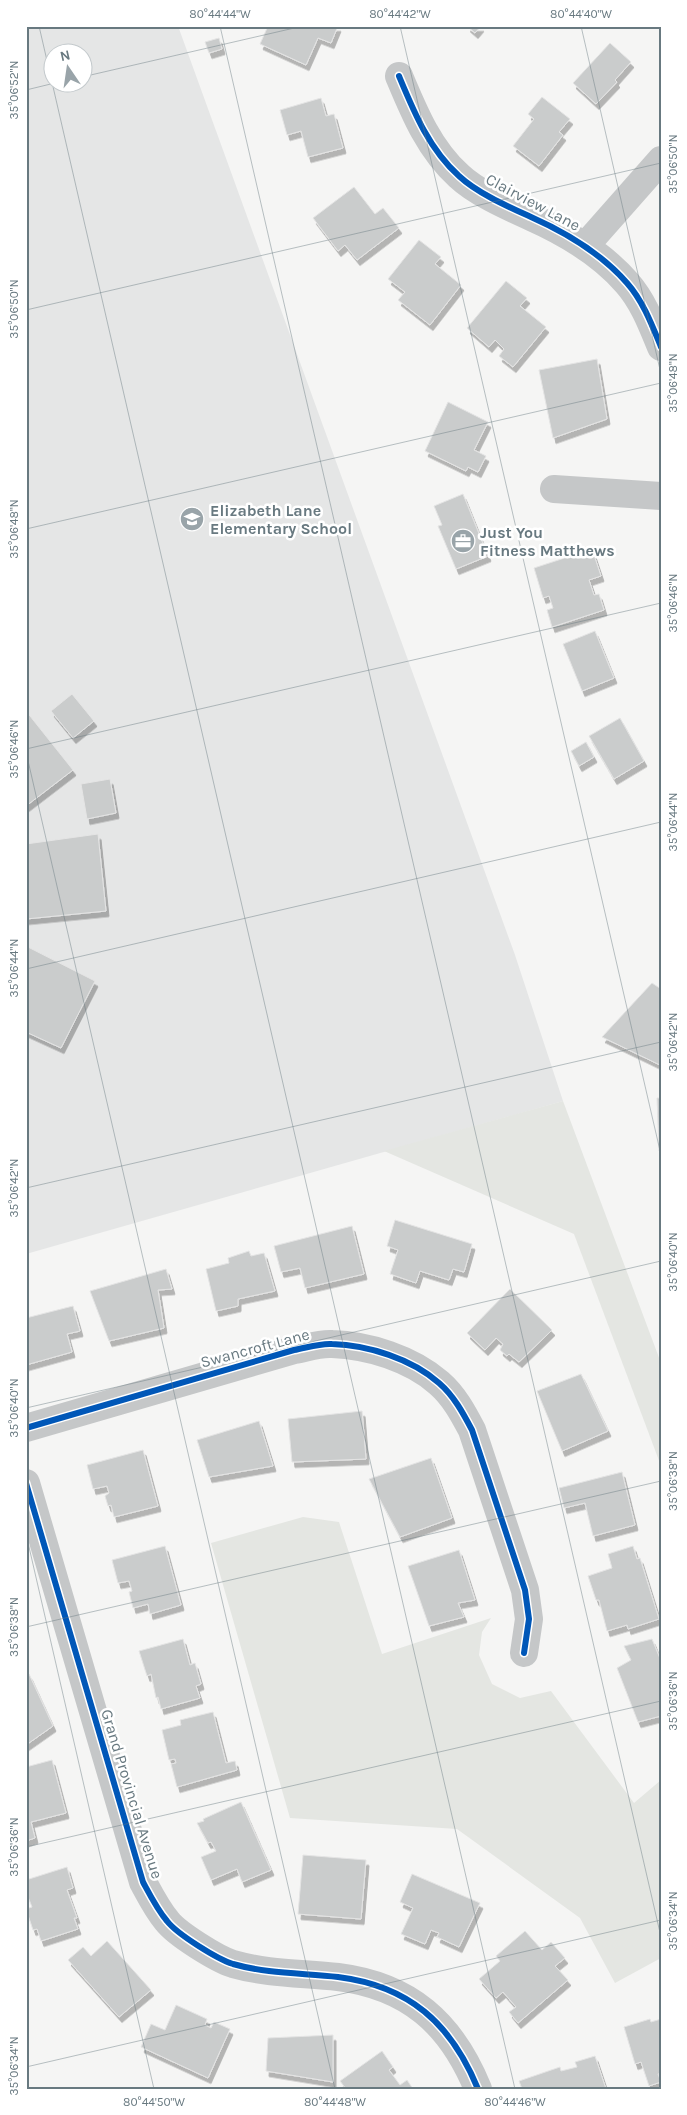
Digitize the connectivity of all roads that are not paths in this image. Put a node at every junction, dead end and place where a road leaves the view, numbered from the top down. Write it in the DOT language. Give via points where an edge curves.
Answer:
graph roads {
  1 [pos="399,76"];
  2 [pos="661,160"];
  3 [pos="586,245"];
  4 [pos="661,347"];
  5 [pos="554,489"];
  6 [pos="661,496"];
  7 [pos="26,1428"];
  8 [pos="26,1483"];
  9 [pos="524,1653"];
  10 [pos="478,2089"];
  1 -- 3 [label="street, Clairview Lane" via="421,130 459,177 501,203"];
  2 -- 3 [label="street"];
  3 -- 4 [label="street, Clairview Lane" via="628,284 648,315"];
  5 -- 6 [label="street"];
  7 -- 9 [label="street, Swancroft Lane" via="294,1350 331,1344 368,1349 404,1362 438,1383 460,1407 472,1430 525,1590 529,1619"];
  8 -- 10 [label="street, Grand Provincial Avenue" via="142,1882 168,1923 206,1951 231,1963 269,1972 369,1982 395,1991 419,2006 445,2030"];
}
